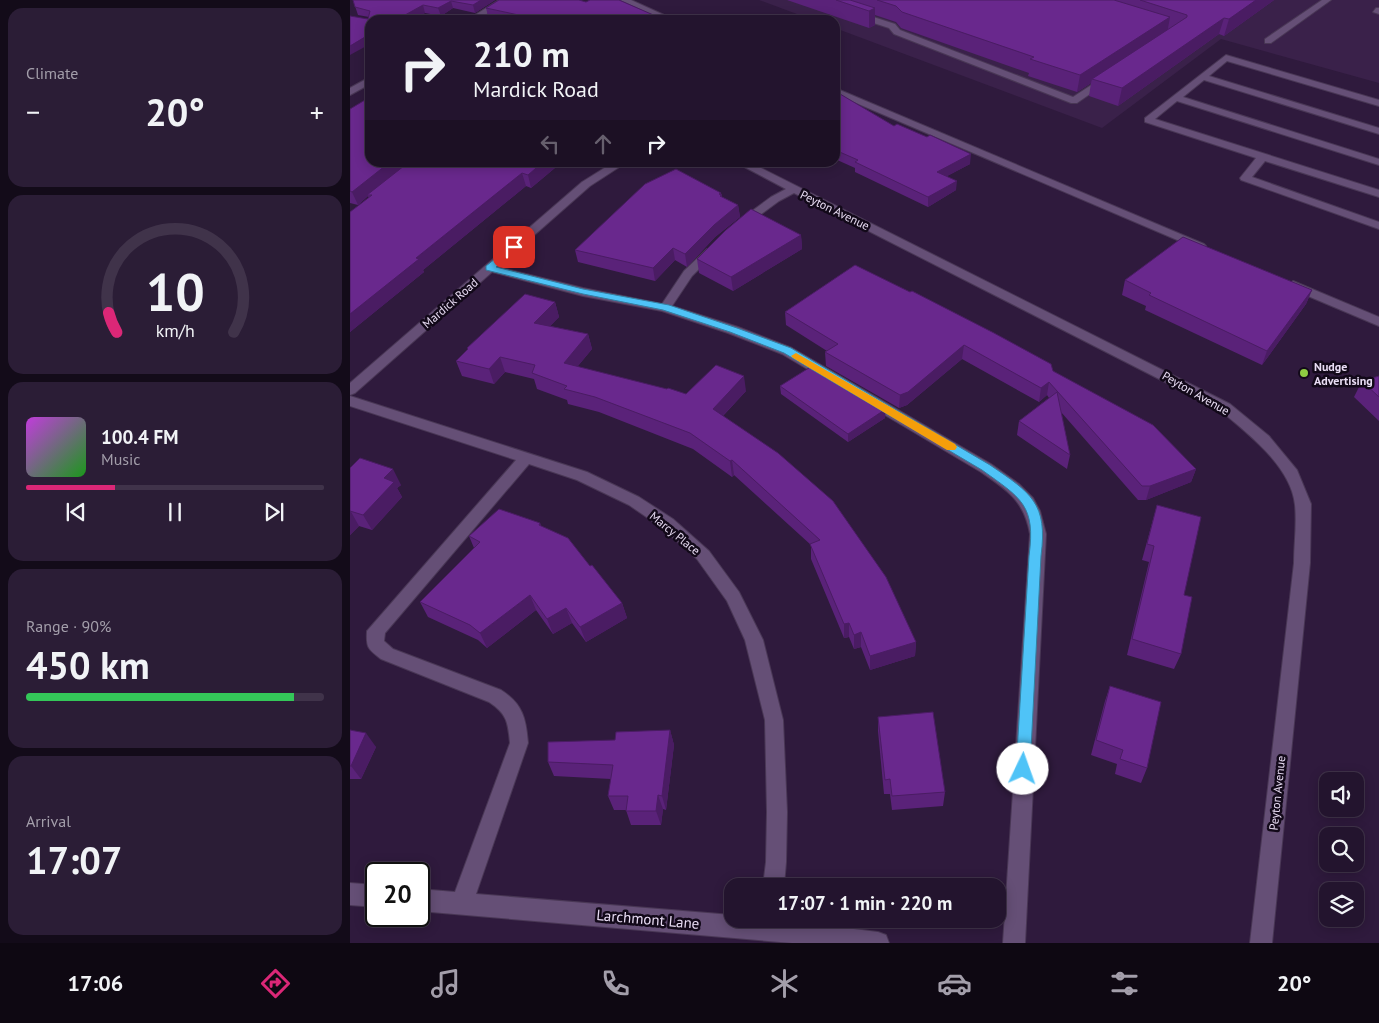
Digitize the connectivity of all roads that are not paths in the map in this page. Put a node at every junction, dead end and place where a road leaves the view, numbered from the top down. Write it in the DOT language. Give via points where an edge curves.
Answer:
graph roads {
  1 [pos="505,0"];
  2 [pos="624,0"];
  3 [pos="1327,0"];
  4 [pos="848,11"];
  5 [pos="480,15"];
  6 [pos="659,15"];
  7 [pos="1268,42"];
  8 [pos="1114,74"];
  9 [pos="1203,76"];
  10 [pos="365,83"];
  11 [pos="350,92"];
  12 [pos="840,93"];
  13 [pos="1176,98"];
  14 [pos="1379,103"];
  15 [pos="1379,131"];
  16 [pos="1263,157"];
  17 [pos="1379,162"];
  18 [pos="614,167"];
  19 [pos="750,167"];
  20 [pos="794,189"];
  21 [pos="1379,194"];
  22 [pos="1379,226"];
  23 [pos="733,231"];
  24 [pos="719,243"];
  25 [pos="1208,249"];
  26 [pos="489,268"];
  27 [pos="1280,280"];
  28 [pos="665,308"];
  29 [pos="1379,322"];
  30 [pos="350,390"];
  31 [pos="350,401"];
  32 [pos="526,458"];
  33 [pos="774,878"];
  34 [pos="350,894"];
  35 [pos="365,895"];
  36 [pos="430,901"];
  37 [pos="462,903"];
  38 [pos="724,921"];
  39 [pos="790,928"];
  40 [pos="878,943"];
  41 [pos="1014,943"];
  42 [pos="1261,943"];
  1 -- 5 [label="street"];
  2 -- 6 [label="street"];
  3 -- 7 [label="street"];
  4 -- 8 [label="street" via="1074,101"];
  9 -- 13 [label="street"];
  9 -- 14 [label="street" via="1226,58"];
  9 -- 15 [label="street"];
  10 -- 11 [label="street"];
  12 -- 25 [label="street"];
  13 -- 16 [label="street" via="1148,120"];
  13 -- 17 [label="street"];
  16 -- 21 [label="street"];
  16 -- 22 [label="street" via="1245,178"];
  18 -- 26 [label="street, Mardick Road" via="586,184"];
  19 -- 20 [label="street, Peyton Avenue"];
  20 -- 23 [label="street" via="756,212"];
  20 -- 42 [label="street, Peyton Avenue" via="1225,407 1264,440 1290,470 1303,504 1302,563"];
  24 -- 28 [label="street" via="688,274"];
  26 -- 28 [label="street" via="583,292"];
  26 -- 30 [label="street, Mardick Road"];
  27 -- 29 [label="street"];
  28 -- 41 [label="street" via="788,351 986,468 1030,504 1038,534"];
  31 -- 32 [label="street, Marcy Place"];
  32 -- 33 [label="street, Marcy Place" via="582,476 634,501 667,523 703,555 733,597 754,640 774,720 777,812"];
  32 -- 37 [label="street" via="376,632 375,644 386,654 495,696 506,703 517,720 519,743"];
  34 -- 35 [label="street"];
  36 -- 37 [label="street, Larchmont Lane"];
  37 -- 38 [label="street, Larchmont Lane"];
  39 -- 40 [label="street, Larchmont Lane"];
}
